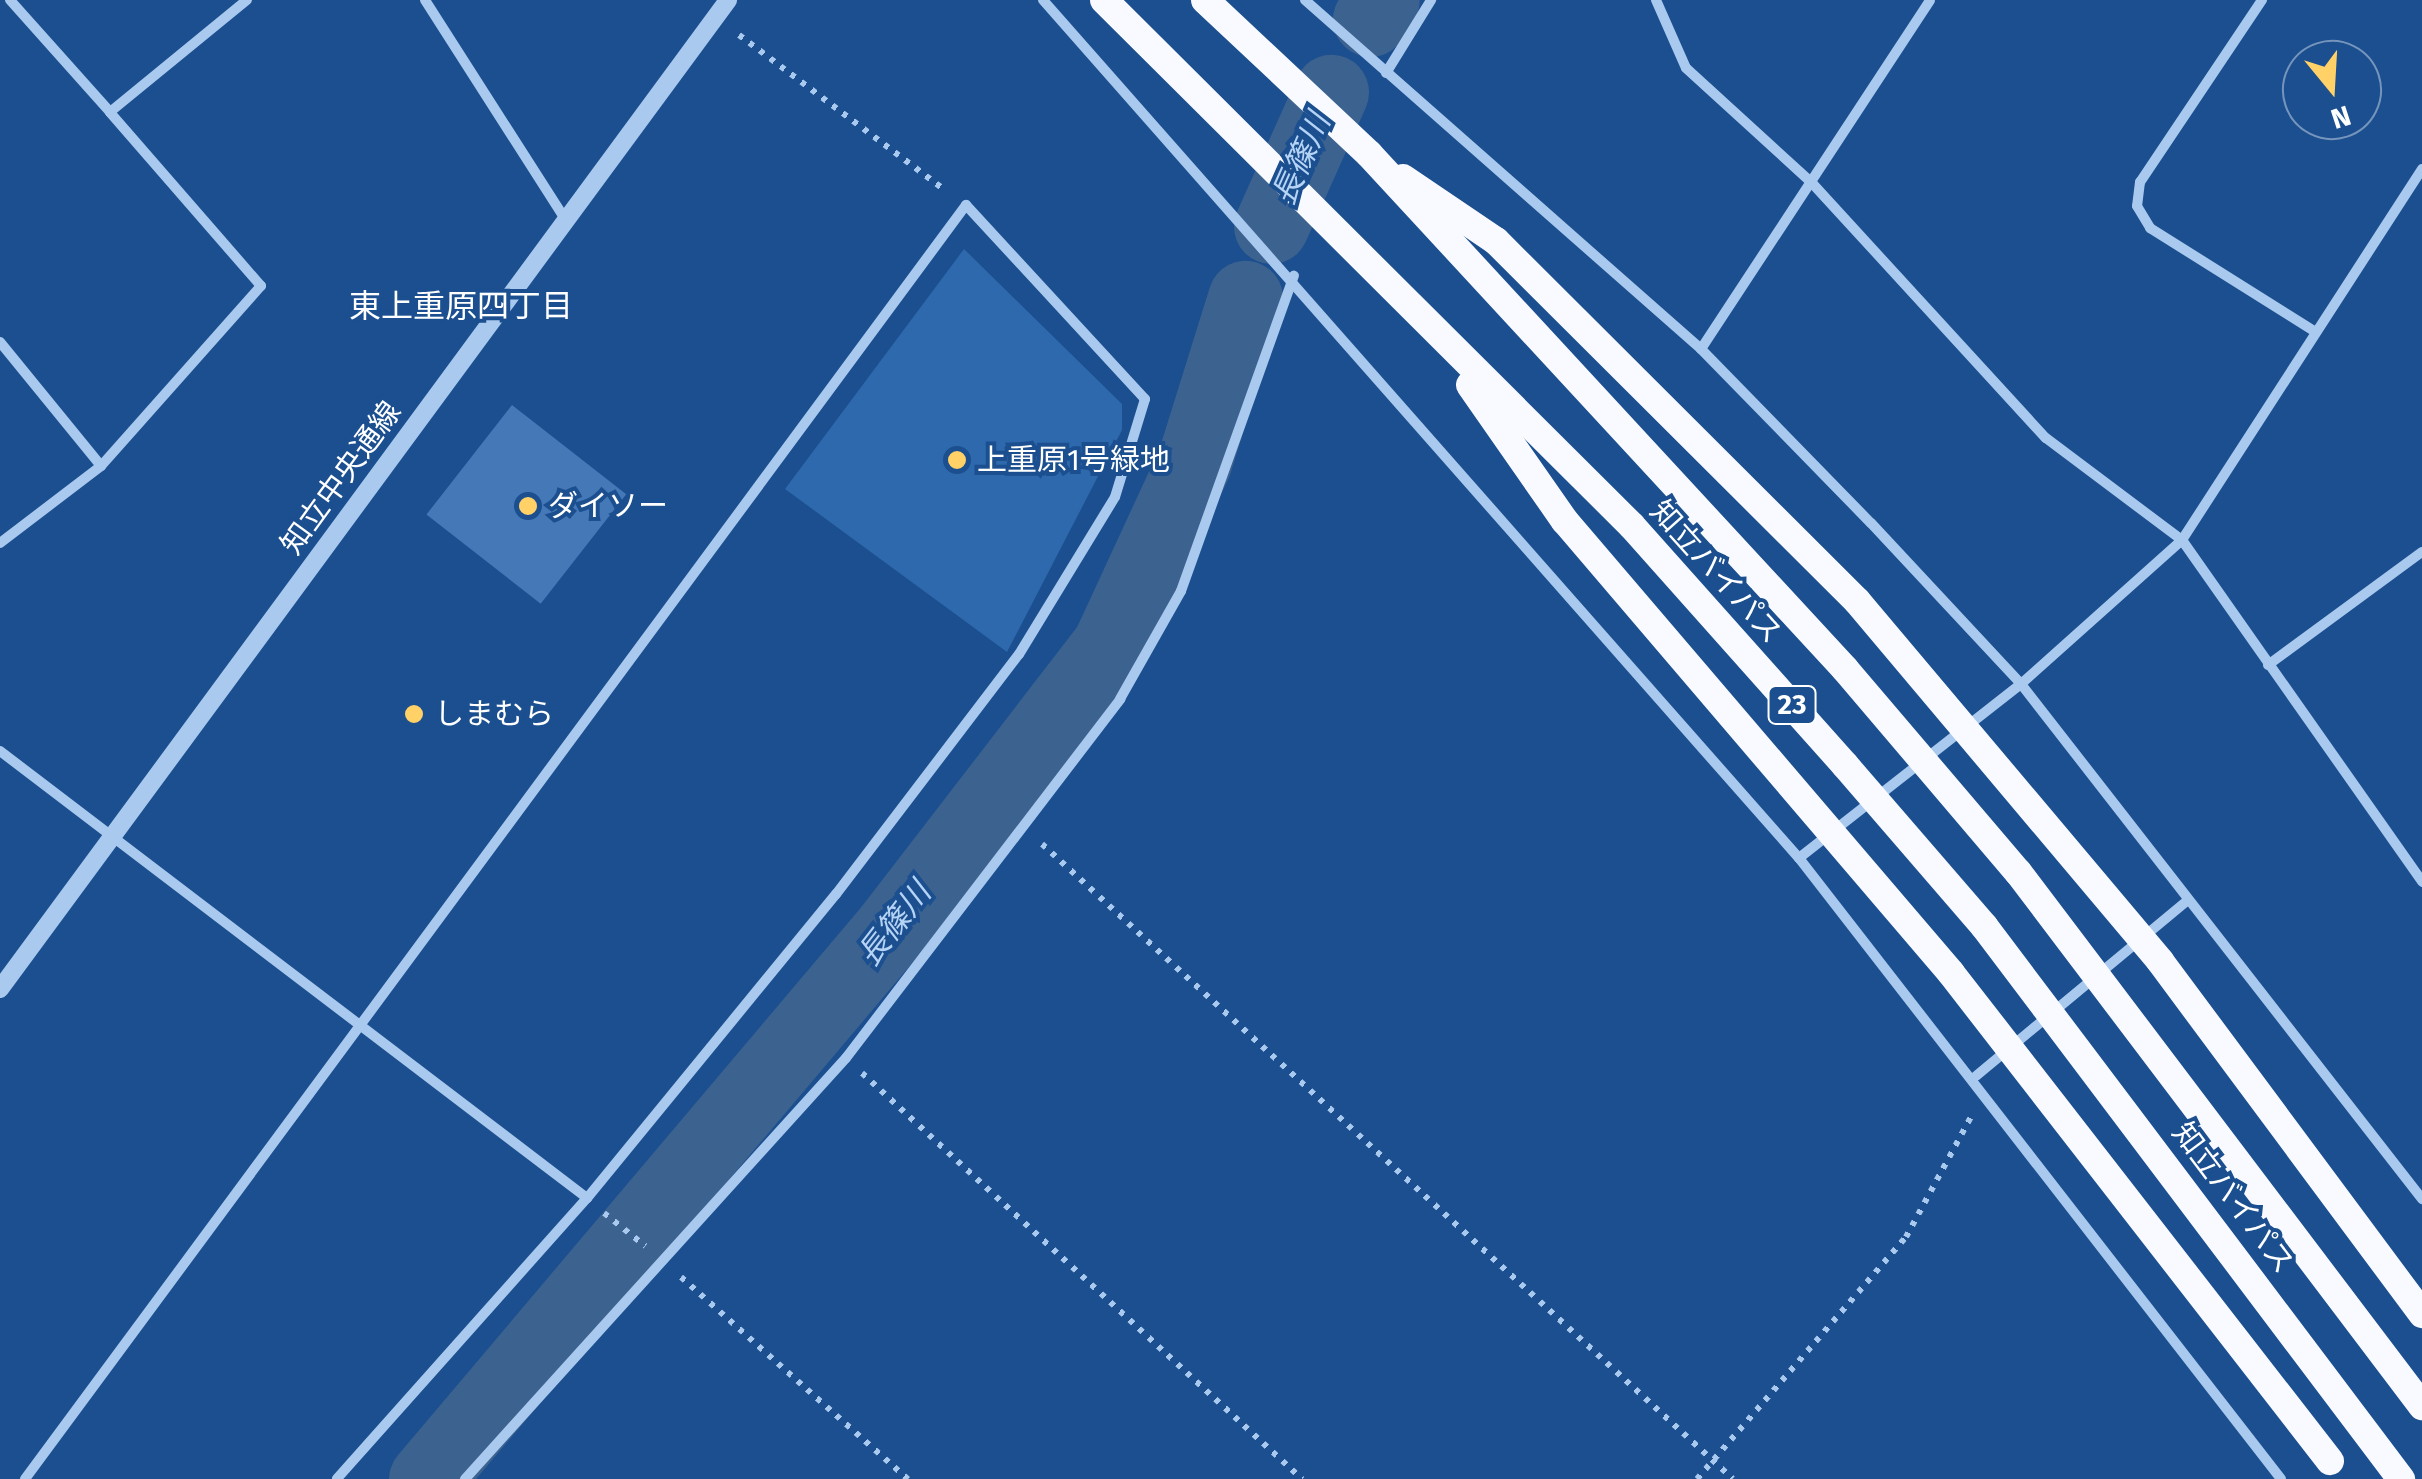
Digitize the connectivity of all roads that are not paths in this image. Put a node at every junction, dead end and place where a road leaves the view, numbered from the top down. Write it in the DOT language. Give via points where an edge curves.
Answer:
graph roads {
  1 [pos="10,0"];
  2 [pos="247,0"];
  3 [pos="425,0"];
  4 [pos="728,0"];
  5 [pos="1042,0"];
  6 [pos="1104,0"];
  7 [pos="1205,0"];
  8 [pos="1305,0"];
  9 [pos="1431,0"];
  10 [pos="1656,0"];
  11 [pos="1930,0"];
  12 [pos="2262,0"];
  13 [pos="1386,73"];
  14 [pos="110,112"];
  15 [pos="1369,154"];
  16 [pos="2422,168"];
  17 [pos="1812,183"];
  18 [pos="565,219"];
  19 [pos="1294,276"];
  20 [pos="2316,332"];
  21 [pos="1435,334"];
  22 [pos="0,342"];
  23 [pos="1701,349"];
  24 [pos="101,466"];
  25 [pos="2182,540"];
  26 [pos="0,544"];
  27 [pos="2422,552"];
  28 [pos="2268,665"];
  29 [pos="2020,684"];
  30 [pos="0,751"];
  31 [pos="110,841"];
  32 [pos="1799,858"];
  33 [pos="2422,882"];
  34 [pos="2187,901"];
  35 [pos="0,990"];
  36 [pos="361,1024"];
  37 [pos="1976,1076"];
  38 [pos="586,1198"];
  39 [pos="2422,1199"];
  40 [pos="2422,1314"];
  41 [pos="2422,1406"];
  42 [pos="2330,1461"];
  43 [pos="25,1479"];
  44 [pos="337,1479"];
  45 [pos="466,1479"];
  46 [pos="2282,1479"];
  47 [pos="2400,1479"];
  1 -- 14 [label="street"];
  2 -- 14 [label="street"];
  3 -- 18 [label="street"];
  4 -- 18 [label="street, 知立中央通線"];
  5 -- 19 [label="street"];
  6 -- 21 [label="highway, 知立バイパス / 23, bridge"];
  7 -- 15 [label="highway, 知立バイパス / 23, bridge"];
  8 -- 13 [label="street"];
  9 -- 13 [label="street"];
  10 -- 17 [label="street" via="1686,68"];
  11 -- 17 [label="street"];
  12 -- 20 [label="street" via="2140,182 2137,206 2150,228"];
  13 -- 23 [label="street"];
  14 -- 24 [label="street" via="261,286"];
  15 -- 40 [label="highway, bridge" via="1496,241 1857,601 2160,961"];
  15 -- 41 [label="highway, 知立バイパス / 23, bridge" via="1659,460 1993,843"];
  16 -- 20 [label="street"];
  17 -- 23 [label="street"];
  17 -- 25 [label="street" via="2046,438"];
  18 -- 31 [label="street, 知立中央通線"];
  19 -- 32 [label="street"];
  19 -- 45 [label="street" via="1180,591 1120,699 846,1058"];
  20 -- 25 [label="street"];
  21 -- 42 [label="highway, bridge" via="1565,520 1951,972"];
  21 -- 47 [label="highway, 知立バイパス / 23, bridge" via="1632,526 1984,926"];
  22 -- 24 [label="street"];
  23 -- 29 [label="street"];
  24 -- 26 [label="street"];
  25 -- 28 [label="street"];
  25 -- 29 [label="street"];
  27 -- 28 [label="street"];
  28 -- 33 [label="street"];
  29 -- 32 [label="street"];
  29 -- 34 [label="street"];
  30 -- 31 [label="street"];
  31 -- 35 [label="street, 知立中央通線"];
  31 -- 36 [label="street"];
  32 -- 37 [label="street"];
  34 -- 37 [label="street"];
  34 -- 39 [label="street"];
  36 -- 38 [label="street"];
  36 -- 38 [label="street" via="966,205 1144,400 1115,497 1020,654"];
  36 -- 43 [label="street"];
  37 -- 46 [label="street"];
  38 -- 44 [label="street"];
}
